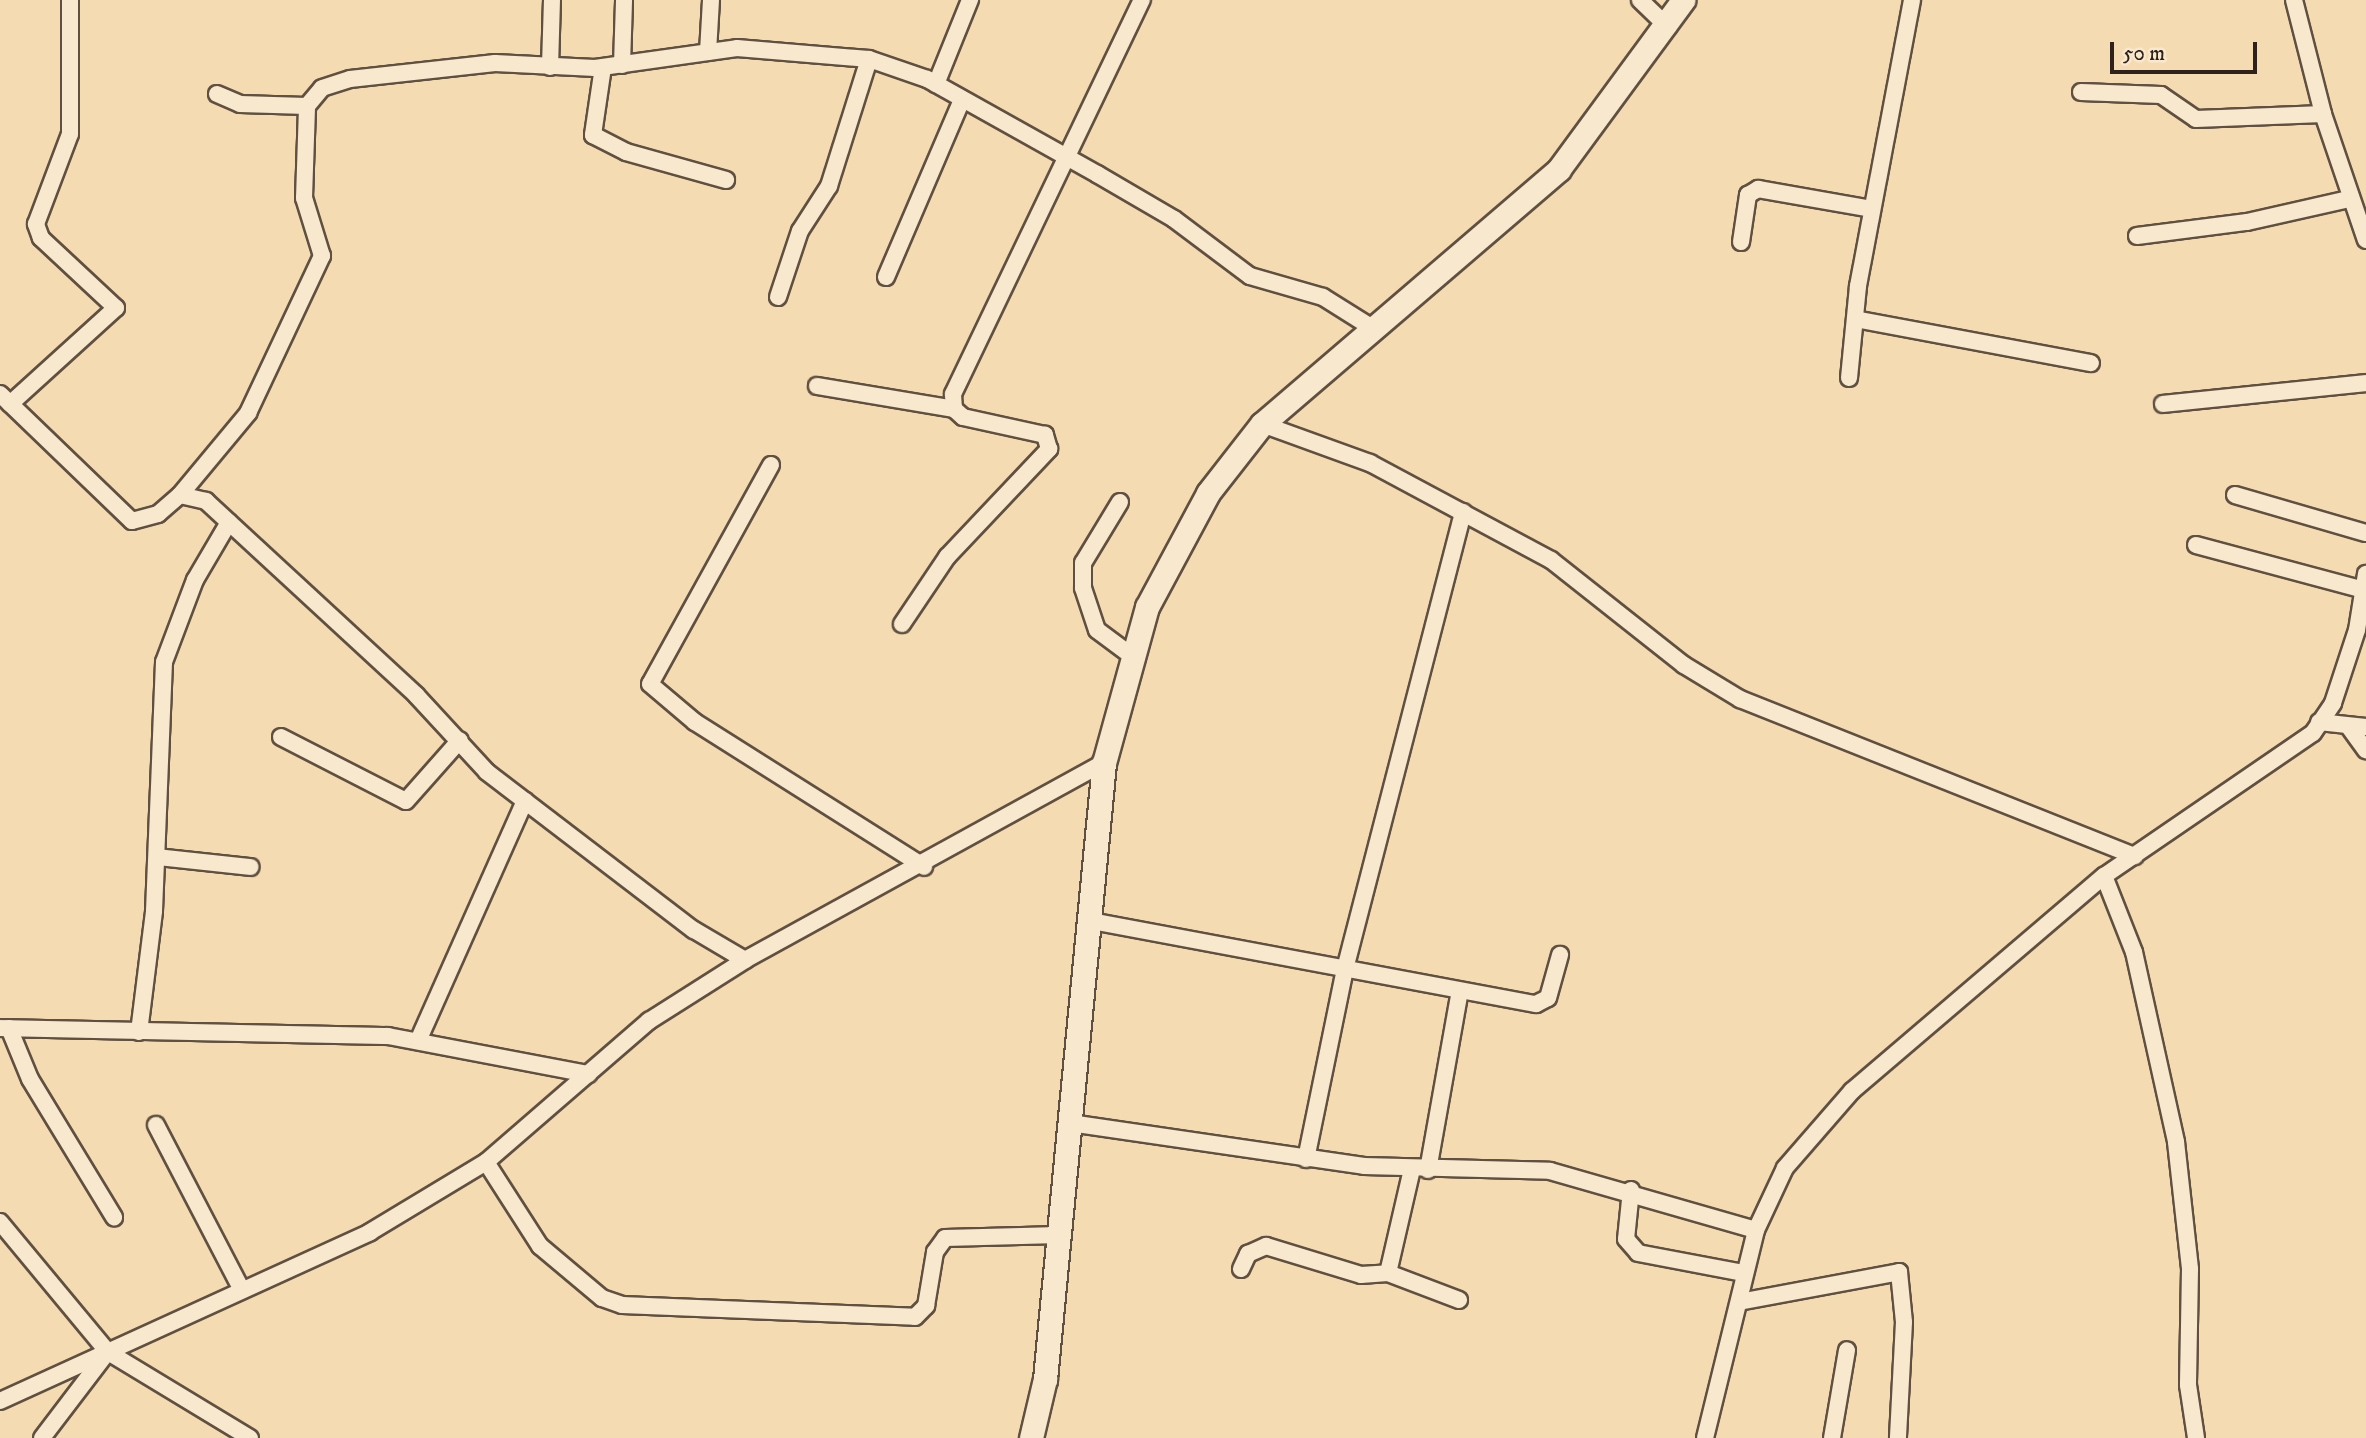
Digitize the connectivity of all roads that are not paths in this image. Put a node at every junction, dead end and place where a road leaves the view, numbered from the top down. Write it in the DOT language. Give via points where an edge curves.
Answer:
graph roads {
  1 [pos="70,0"];
  2 [pos="552,0"];
  3 [pos="624,0"];
  4 [pos="711,0"];
  5 [pos="970,0"];
  6 [pos="1142,0"];
  7 [pos="1640,0"];
  8 [pos="1683,0"];
  9 [pos="1912,0"];
  10 [pos="2294,0"];
  11 [pos="1668,27"];
  12 [pos="708,52"];
  13 [pos="869,58"];
  14 [pos="622,65"];
  15 [pos="550,67"];
  16 [pos="603,67"];
  17 [pos="936,84"];
  18 [pos="2081,92"];
  19 [pos="217,94"];
  20 [pos="962,100"];
  21 [pos="307,106"];
  22 [pos="2323,114"];
  23 [pos="1069,160"];
  24 [pos="726,180"];
  25 [pos="2349,199"];
  26 [pos="1871,209"];
  27 [pos="2137,236"];
  28 [pos="2366,240"];
  29 [pos="1741,242"];
  30 [pos="886,277"];
  31 [pos="778,297"];
  32 [pos="1855,319"];
  33 [pos="1374,329"];
  34 [pos="2091,363"];
  35 [pos="1849,379"];
  36 [pos="2366,383"];
  37 [pos="817,386"];
  38 [pos="5,399"];
  39 [pos="2163,404"];
  40 [pos="954,409"];
  41 [pos="1262,424"];
  42 [pos="771,465"];
  43 [pos="180,495"];
  44 [pos="2235,495"];
  45 [pos="1120,502"];
  46 [pos="1463,512"];
  47 [pos="229,522"];
  48 [pos="2366,533"];
  49 [pos="2196,545"];
  50 [pos="2366,574"];
  51 [pos="2364,590"];
  52 [pos="902,624"];
  53 [pos="1132,656"];
  54 [pos="2319,722"];
  55 [pos="2349,727"];
  56 [pos="2366,727"];
  57 [pos="281,737"];
  58 [pos="460,740"];
  59 [pos="2366,750"];
  60 [pos="1104,763"];
  61 [pos="525,800"];
  62 [pos="2135,856"];
  63 [pos="157,857"];
  64 [pos="250,867"];
  65 [pos="924,867"];
  66 [pos="2104,876"];
  67 [pos="1086,920"];
  68 [pos="1560,955"];
  69 [pos="745,960"];
  70 [pos="1345,970"];
  71 [pos="1460,991"];
  72 [pos="5,1028"];
  73 [pos="139,1032"];
  74 [pos="418,1041"];
  75 [pos="588,1074"];
  76 [pos="1070,1123"];
  77 [pos="156,1125"];
  78 [pos="1306,1159"];
  79 [pos="486,1162"];
  80 [pos="1420,1170"];
  81 [pos="1631,1190"];
  82 [pos="114,1217"];
  83 [pos="0,1222"];
  84 [pos="1756,1230"];
  85 [pos="1059,1235"];
  86 [pos="1241,1269"];
  87 [pos="1388,1273"];
  88 [pos="1744,1273"];
  89 [pos="242,1290"];
  90 [pos="1459,1300"];
  91 [pos="1739,1303"];
  92 [pos="1847,1350"];
  93 [pos="108,1352"];
  94 [pos="0,1401"];
  95 [pos="42,1438"];
  96 [pos="250,1438"];
  97 [pos="1031,1438"];
  98 [pos="1705,1438"];
  99 [pos="1832,1438"];
  100 [pos="1898,1438"];
  101 [pos="2196,1438"];
  1 -- 38 [label="street" via="70,134 36,223 41,238 117,308"];
  2 -- 15 [label="street"];
  3 -- 14 [label="street"];
  4 -- 12 [label="street"];
  5 -- 17 [label="street"];
  6 -- 23 [label="street"];
  7 -- 11 [label="street"];
  8 -- 11 [label="main road"];
  9 -- 26 [label="street"];
  10 -- 22 [label="street"];
  11 -- 33 [label="main road" via="1559,169"];
  12 -- 13 [label="street" via="737,48"];
  12 -- 14 [label="street"];
  13 -- 17 [label="street"];
  13 -- 31 [label="street" via="829,186 800,231"];
  14 -- 16 [label="street"];
  15 -- 16 [label="street"];
  15 -- 21 [label="street" via="495,63 350,79 322,88"];
  16 -- 24 [label="street" via="593,135 626,152"];
  17 -- 20 [label="street"];
  18 -- 22 [label="street" via="2161,95 2196,119"];
  19 -- 21 [label="street" via="240,104"];
  20 -- 23 [label="street"];
  20 -- 30 [label="street"];
  21 -- 43 [label="street" via="304,198 322,256 248,413"];
  22 -- 25 [label="street"];
  23 -- 33 [label="street" via="1174,219 1250,276 1323,297"];
  23 -- 40 [label="street" via="959,374"];
  25 -- 27 [label="street" via="2247,222"];
  25 -- 28 [label="street"];
  26 -- 29 [label="street" via="1758,189 1748,195"];
  26 -- 32 [label="street"];
  32 -- 34 [label="street"];
  32 -- 35 [label="street"];
  33 -- 41 [label="main road"];
  36 -- 39 [label="street"];
  37 -- 40 [label="street"];
  38 -- 43 [label="street" via="132,521 158,514"];
  40 -- 52 [label="street" via="963,417 1045,435 1049,449 947,557"];
  41 -- 46 [label="street" via="1370,463"];
  41 -- 53 [label="main road" via="1195,516 1147,607"];
  42 -- 65 [label="street" via="650,684 684,714"];
  43 -- 47 [label="street" via="206,501"];
  44 -- 48 [label="street"];
  45 -- 53 [label="street" via="1083,563 1083,587 1097,630"];
  46 -- 62 [label="street" via="1551,560 1684,665 1740,699"];
  46 -- 70 [label="street"];
  47 -- 58 [label="street"];
  47 -- 63 [label="street" via="195,580 164,662"];
  49 -- 51 [label="street"];
  50 -- 51 [label="street"];
  51 -- 54 [label="street" via="2333,703"];
  53 -- 60 [label="main road"];
  54 -- 55 [label="street"];
  54 -- 62 [label="street" via="2302,741 2202,815"];
  55 -- 56 [label="street"];
  55 -- 59 [label="street"];
  57 -- 58 [label="street" via="406,801"];
  58 -- 61 [label="street"];
  60 -- 65 [label="street"];
  60 -- 67 [label="main road"];
  61 -- 69 [label="street" via="694,930"];
  61 -- 74 [label="street"];
  62 -- 66 [label="street"];
  63 -- 64 [label="street"];
  63 -- 73 [label="street"];
  65 -- 69 [label="street"];
  66 -- 84 [label="street" via="1852,1091 1785,1168"];
  66 -- 101 [label="street" via="2134,952 2176,1142 2190,1269 2188,1385"];
  67 -- 70 [label="street"];
  67 -- 76 [label="main road"];
  68 -- 71 [label="street" via="1542,1004"];
  69 -- 75 [label="street" via="614,1046"];
  70 -- 71 [label="street"];
  70 -- 78 [label="street"];
  71 -- 80 [label="street"];
  72 -- 73 [label="street"];
  72 -- 82 [label="street" via="30,1079"];
  73 -- 74 [label="street" via="322,1031"];
  74 -- 75 [label="street"];
  75 -- 79 [label="street"];
  76 -- 78 [label="street"];
  76 -- 85 [label="main road"];
  77 -- 89 [label="street"];
  78 -- 80 [label="street"];
  79 -- 85 [label="street" via="540,1246 602,1298 622,1305 915,1317 926,1306 935,1252 945,1238"];
  79 -- 89 [label="street" via="370,1232"];
  80 -- 81 [label="street" via="1550,1171"];
  80 -- 87 [label="street"];
  81 -- 84 [label="street"];
  81 -- 88 [label="street" via="1626,1238 1638,1253"];
  83 -- 93 [label="street"];
  84 -- 88 [label="street"];
  85 -- 97 [label="main road" via="1045,1380"];
  86 -- 87 [label="street" via="1248,1254 1266,1246 1361,1275"];
  87 -- 90 [label="street"];
  88 -- 91 [label="street"];
  89 -- 93 [label="street"];
  91 -- 98 [label="street"];
  91 -- 100 [label="street" via="1899,1272 1904,1322"];
  92 -- 99 [label="street"];
  93 -- 94 [label="street"];
  93 -- 95 [label="street"];
  93 -- 96 [label="street"];
}
